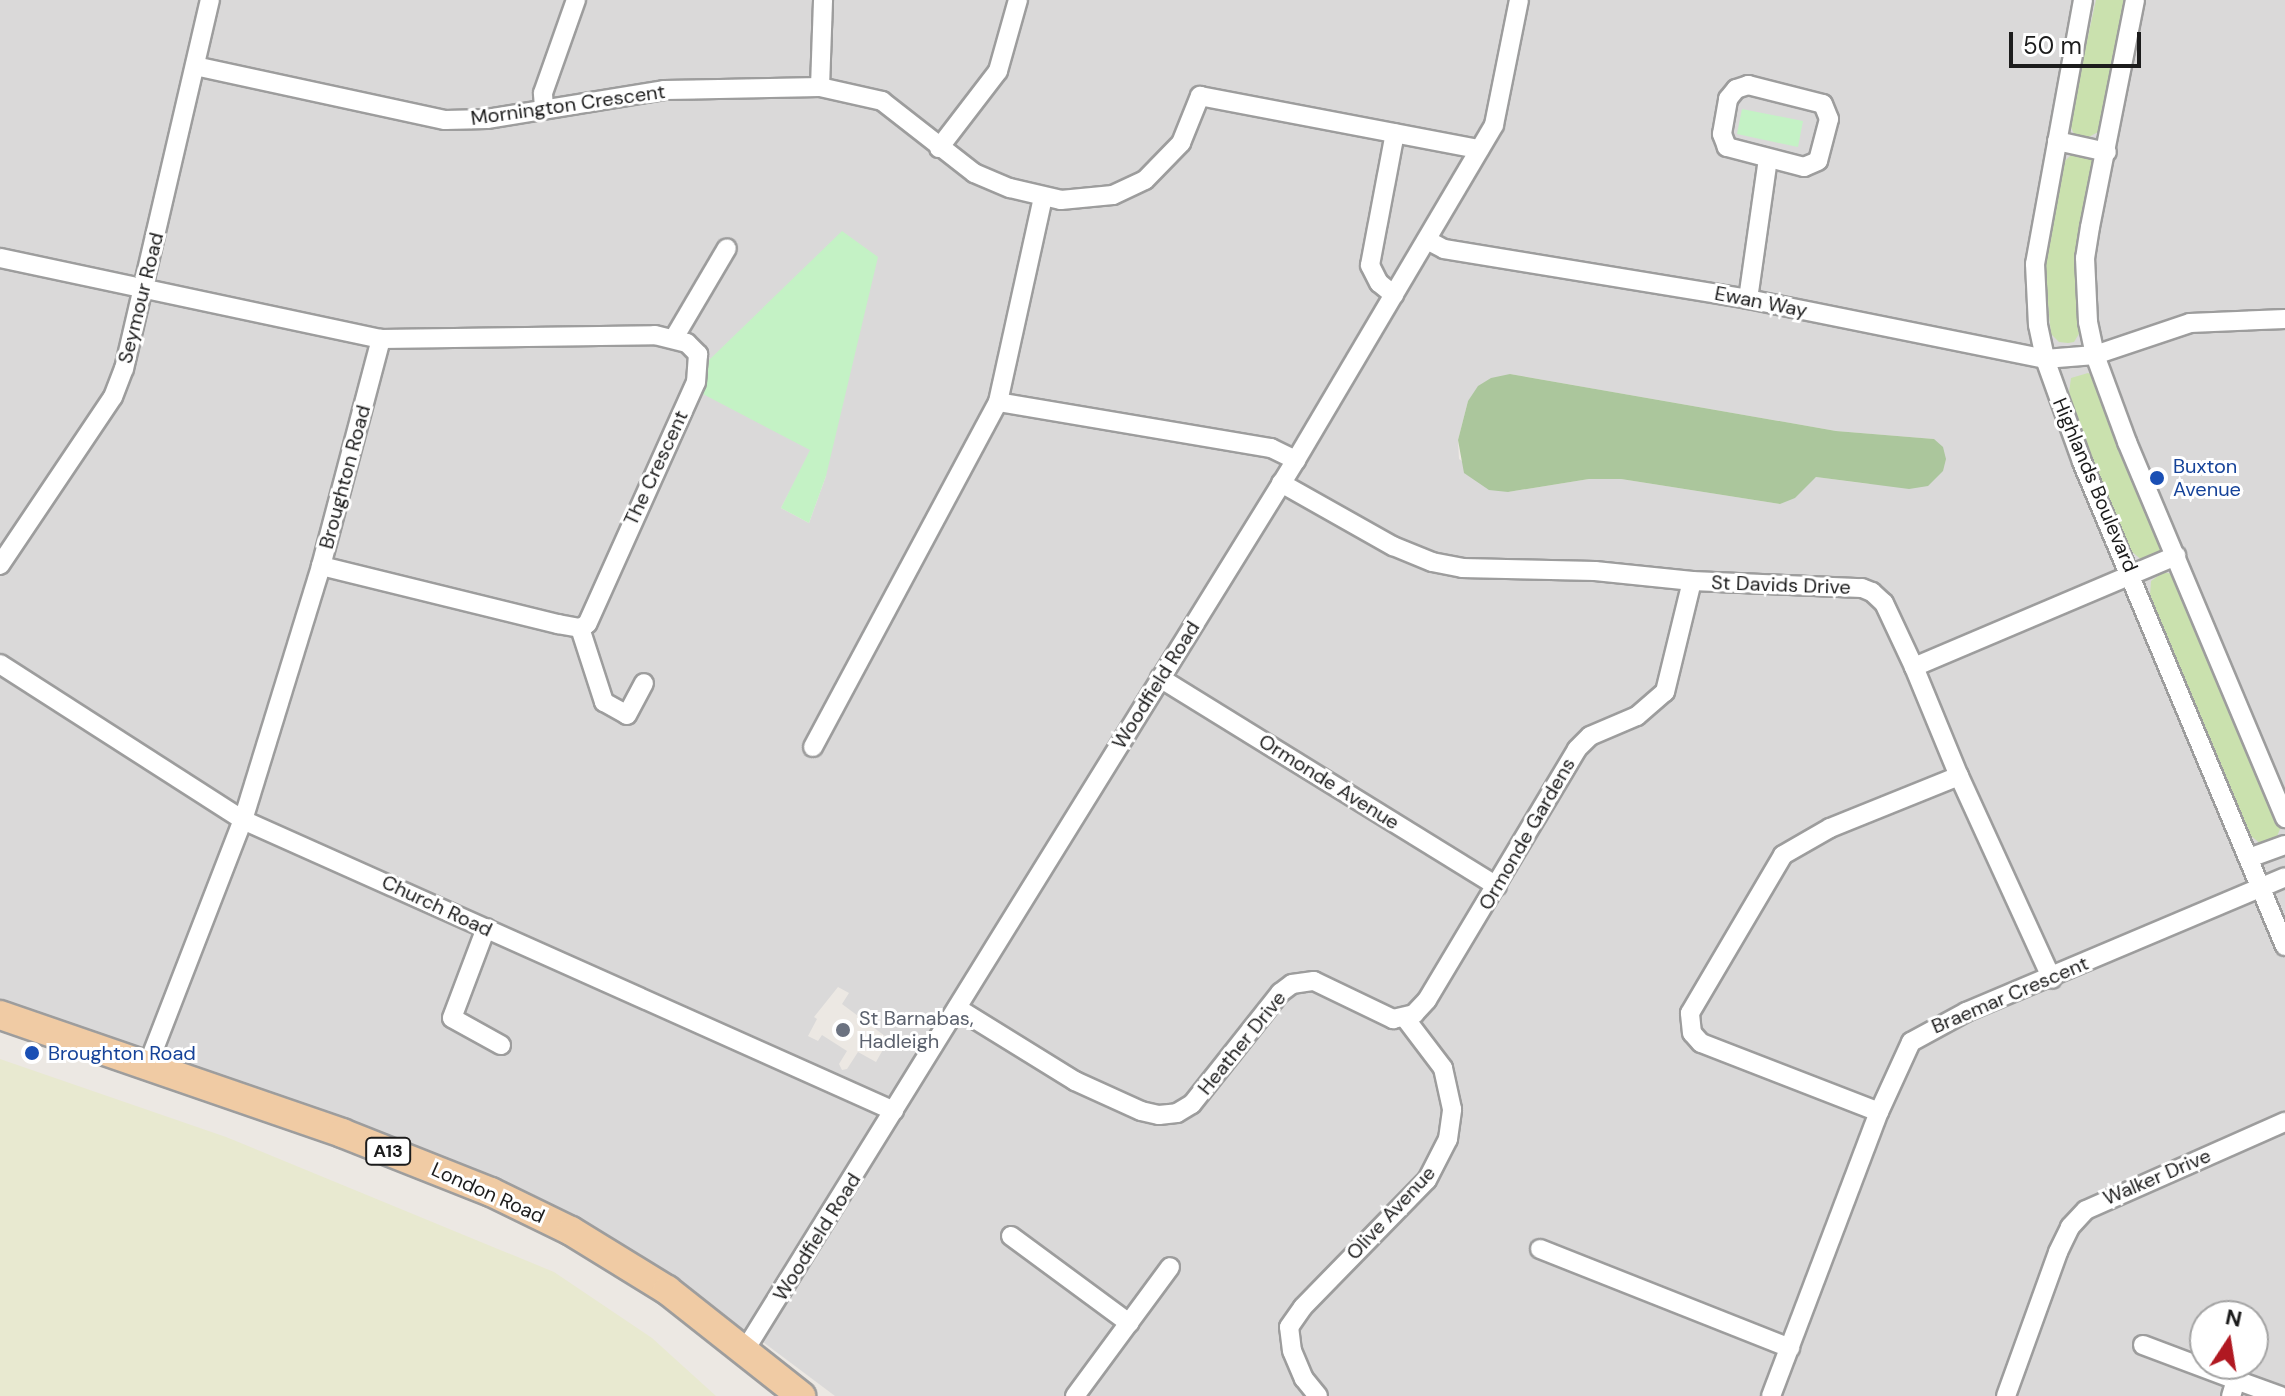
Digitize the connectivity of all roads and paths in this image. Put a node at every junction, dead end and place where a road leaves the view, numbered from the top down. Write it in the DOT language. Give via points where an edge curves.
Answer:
graph roads {
  1 [pos="210,0"];
  2 [pos="576,0"];
  3 [pos="823,0"];
  4 [pos="1018,0"];
  5 [pos="1519,0"];
  6 [pos="2083,0"];
  7 [pos="2135,0"];
  8 [pos="195,66"];
  9 [pos="820,87"];
  10 [pos="544,108"];
  11 [pos="1395,133"];
  12 [pos="2057,141"];
  13 [pos="939,148"];
  14 [pos="1479,149"];
  15 [pos="2107,152"];
  16 [pos="1768,159"];
  17 [pos="1043,197"];
  18 [pos="1427,240"];
  19 [pos="727,248"];
  20 [pos="0,258"];
  21 [pos="144,288"];
  22 [pos="1394,295"];
  23 [pos="1748,299"];
  24 [pos="2285,319"];
  25 [pos="674,338"];
  26 [pos="381,339"];
  27 [pos="2095,355"];
  28 [pos="2045,359"];
  29 [pos="998,402"];
  30 [pos="1296,460"];
  31 [pos="1281,483"];
  32 [pos="2176,556"];
  33 [pos="0,565"];
  34 [pos="321,566"];
  35 [pos="2132,575"];
  36 [pos="1692,581"];
  37 [pos="580,628"];
  38 [pos="0,664"];
  39 [pos="1914,667"];
  40 [pos="1160,678"];
  41 [pos="644,683"];
  42 [pos="813,747"];
  43 [pos="1959,776"];
  44 [pos="2285,818"];
  45 [pos="243,820"];
  46 [pos="2285,845"];
  47 [pos="2249,858"];
  48 [pos="2285,877"];
  49 [pos="1497,886"];
  50 [pos="2261,887"];
  51 [pos="486,928"];
  52 [pos="2285,946"];
  53 [pos="2052,979"];
  54 [pos="957,1008"];
  55 [pos="0,1015"];
  56 [pos="1405,1018"];
  57 [pos="501,1045"];
  58 [pos="147,1067"];
  59 [pos="894,1111"];
  60 [pos="1879,1112"];
  61 [pos="2285,1122"];
  62 [pos="1011,1236"];
  63 [pos="1540,1249"];
  64 [pos="1170,1267"];
  65 [pos="1129,1323"];
  66 [pos="2143,1345"];
  67 [pos="1790,1348"];
  68 [pos="745,1350"];
  69 [pos="2233,1388"];
  70 [pos="801,1396"];
  71 [pos="1075,1396"];
  72 [pos="1318,1396"];
  73 [pos="1771,1396"];
  74 [pos="2006,1396"];
  75 [pos="2280,1396"];
  1 -- 8 [label="street, Seymour Road"];
  2 -- 10 [label="street" via="543,93"];
  3 -- 9 [label="street"];
  4 -- 13 [label="street" via="998,71"];
  5 -- 14 [label="street, Woodfield Road" via="1494,125"];
  6 -- 12 [label="street, Highlands Boulevard"];
  7 -- 15 [label="street"];
  8 -- 10 [label="street, Mornington Crescent" via="445,120 487,119"];
  8 -- 21 [label="street, Seymour Road"];
  9 -- 10 [label="street, Mornington Crescent" via="664,90"];
  9 -- 13 [label="street, Mornington Crescent" via="882,101"];
  11 -- 14 [label="street"];
  11 -- 17 [label="street, Mornington Crescent" via="1200,96 1181,143 1145,180 1096,199"];
  11 -- 22 [label="street" via="1370,265 1379,283"];
  12 -- 15 [label="street"];
  12 -- 28 [label="street, Highlands Boulevard" via="2035,264"];
  13 -- 17 [label="street, Mornington Crescent" via="994,182"];
  14 -- 18 [label="street, Woodfield Road"];
  15 -- 27 [label="street" via="2085,258"];
  16 -- 16 [label="street" via="1730,150 1725,143 1722,134 1731,94 1748,85 1823,104 1829,119 1818,161 1804,167"];
  16 -- 23 [label="street"];
  17 -- 29 [label="street"];
  18 -- 22 [label="street, Woodfield Road"];
  18 -- 23 [label="street, Ewan Way" via="1444,249"];
  19 -- 25 [label="street"];
  20 -- 21 [label="street"];
  21 -- 26 [label="street"];
  21 -- 33 [label="street, Seymour Road" via="113,397"];
  22 -- 30 [label="street, Woodfield Road"];
  23 -- 28 [label="street, Ewan Way"];
  24 -- 27 [label="street" via="2190,323"];
  25 -- 26 [label="street"];
  25 -- 37 [label="street, The Crescent" via="698,354 696,382 587,624"];
  26 -- 34 [label="street, Broughton Road"];
  27 -- 28 [label="street, Ewan Way"];
  27 -- 32 [label="street"];
  28 -- 35 [label="street, Highlands Boulevard" via="2082,462"];
  29 -- 30 [label="street" via="1271,448"];
  29 -- 42 [label="street"];
  30 -- 31 [label="street, Woodfield Road"];
  31 -- 36 [label="street, St Davids Drive" via="1432,562 1495,571 1595,571"];
  31 -- 40 [label="street, Woodfield Road"];
  32 -- 35 [label="street"];
  32 -- 44 [label="street"];
  34 -- 37 [label="street"];
  34 -- 45 [label="street, Broughton Road"];
  35 -- 39 [label="street"];
  35 -- 47 [label="street, Highlands Boulevard"];
  36 -- 39 [label="street, St Davids Drive" via="1862,588 1884,603"];
  36 -- 49 [label="street, Ormonde Gardens" via="1665,692 1637,716 1590,736 1577,749"];
  37 -- 41 [label="street" via="604,702 627,715"];
  38 -- 45 [label="street, Church Road"];
  39 -- 43 [label="street, St Davids Drive"];
  40 -- 49 [label="street, Ormonde Avenue"];
  40 -- 54 [label="street, Woodfield Road"];
  43 -- 53 [label="street, St Davids Drive"];
  43 -- 60 [label="street" via="1830,828 1783,855 1690,1013 1692,1033 1701,1043"];
  45 -- 51 [label="street, Church Road"];
  45 -- 58 [label="street, Broughton Road"];
  46 -- 47 [label="street"];
  47 -- 50 [label="street, Highlands Boulevard"];
  48 -- 50 [label="street, Braemar Crescent"];
  49 -- 56 [label="street, Ormonde Gardens" via="1422,1008"];
  50 -- 52 [label="street, Highlands Boulevard"];
  50 -- 53 [label="street, Braemar Crescent"];
  51 -- 57 [label="street" via="452,1018"];
  51 -- 59 [label="street, Church Road"];
  53 -- 60 [label="street, Braemar Crescent" via="1923,1032 1903,1055"];
  54 -- 56 [label="street, Heather Drive" via="1075,1081 1159,1115 1192,1104 1292,984 1314,981 1377,1013"];
  54 -- 59 [label="street, Woodfield Road"];
  55 -- 58 [label="main road, London Road / A13"];
  56 -- 72 [label="street, Olive Avenue" via="1443,1068 1452,1109 1448,1139 1427,1180 1289,1327 1292,1351"];
  58 -- 68 [label="main road, London Road / A13" via="342,1133 491,1192 630,1266"];
  59 -- 68 [label="street, Woodfield Road"];
  60 -- 67 [label="street, Braemar Crescent"];
  61 -- 74 [label="street, Walker Drive" via="2086,1210 2058,1252"];
  62 -- 65 [label="street"];
  63 -- 67 [label="street"];
  64 -- 65 [label="street"];
  65 -- 71 [label="street"];
  66 -- 69 [label="street"];
  67 -- 73 [label="street, Braemar Crescent"];
  68 -- 70 [label="main road, London Road / A13"];
  69 -- 75 [label="street"];
}
